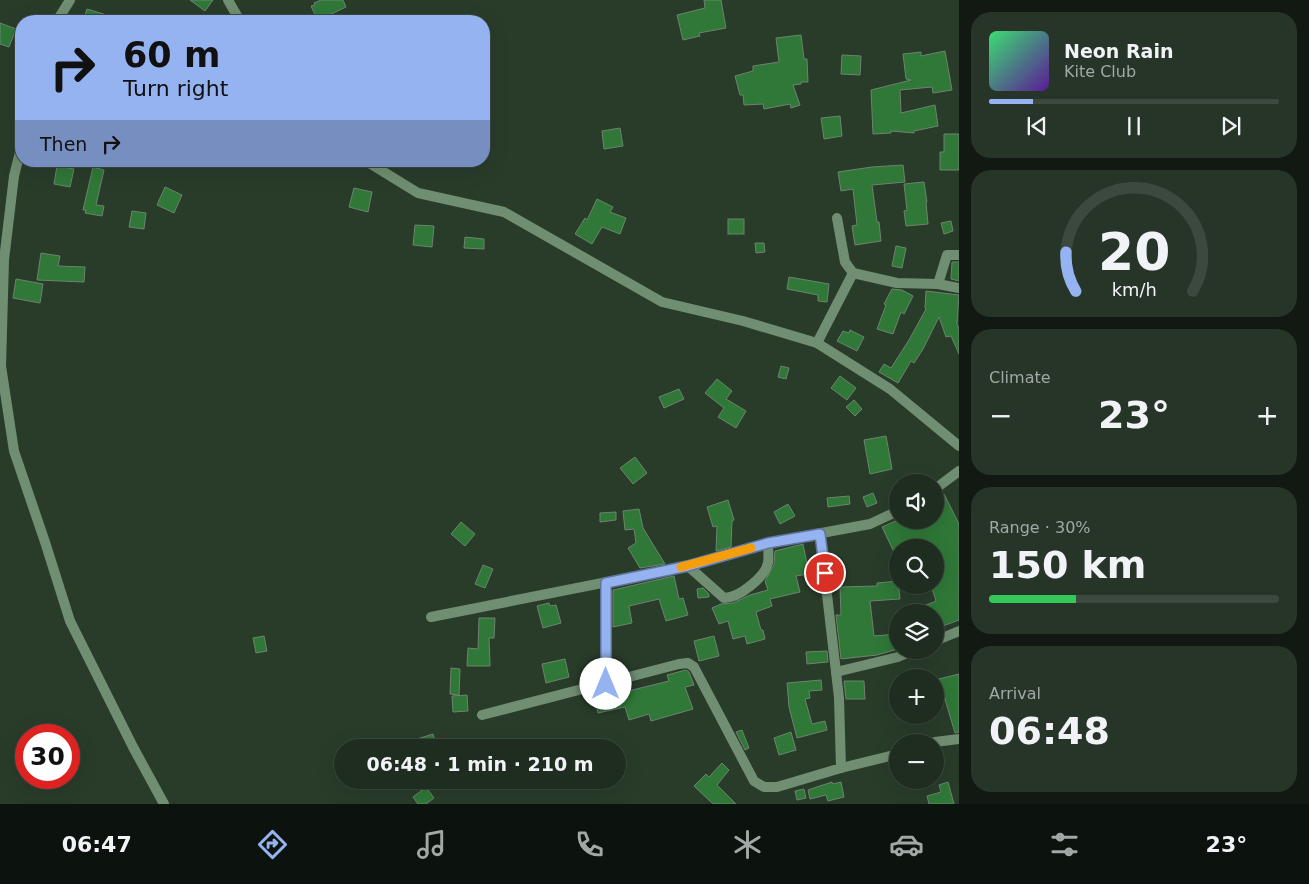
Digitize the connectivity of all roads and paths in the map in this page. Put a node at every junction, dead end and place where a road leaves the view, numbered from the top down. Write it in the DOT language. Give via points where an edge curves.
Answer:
graph roads {
  1 [pos="70,0"];
  2 [pos="228,0"];
  3 [pos="61,15"];
  4 [pos="237,15"];
  5 [pos="16,167"];
  6 [pos="376,167"];
  7 [pos="838,218"];
  8 [pos="959,255"];
  9 [pos="853,273"];
  10 [pos="938,284"];
  11 [pos="959,288"];
  12 [pos="817,343"];
  13 [pos="959,446"];
  14 [pos="959,471"];
  15 [pos="944,482"];
  16 [pos="889,515"];
  17 [pos="820,534"];
  18 [pos="768,543"];
  19 [pos="688,566"];
  20 [pos="606,583"];
  21 [pos="431,617"];
  22 [pos="959,630"];
  23 [pos="944,637"];
  24 [pos="890,659"];
  25 [pos="836,672"];
  26 [pos="606,684"];
  27 [pos="482,715"];
  28 [pos="959,739"];
  29 [pos="944,741"];
  30 [pos="889,756"];
  31 [pos="841,768"];
  32 [pos="164,804"];
  1 -- 3 [label="street"];
  2 -- 4 [label="street"];
  5 -- 32 [label="street" via="4,260 1,366 14,451 70,621"];
  6 -- 12 [label="street" via="418,193 504,212 662,302"];
  7 -- 9 [label="street" via="845,262"];
  8 -- 10 [label="street" via="946,255"];
  9 -- 10 [label="street" via="897,282"];
  9 -- 12 [label="street"];
  10 -- 11 [label="street"];
  12 -- 13 [label="street" via="890,389"];
  14 -- 15 [label="street"];
  16 -- 17 [label="street" via="870,524"];
  17 -- 18 [label="street"];
  17 -- 25 [label="street"];
  18 -- 19 [label="street"];
  18 -- 19 [label="street" via="768,564 762,574 730,598 724,598"];
  19 -- 20 [label="street"];
  20 -- 21 [label="street"];
  20 -- 26 [label="street"];
  22 -- 23 [label="street"];
  24 -- 25 [label="street"];
  25 -- 31 [label="street"];
  26 -- 27 [label="street"];
  26 -- 31 [label="street" via="688,663 694,667 754,781 764,787 777,787"];
  28 -- 29 [label="street"];
  30 -- 31 [label="street"];
}
